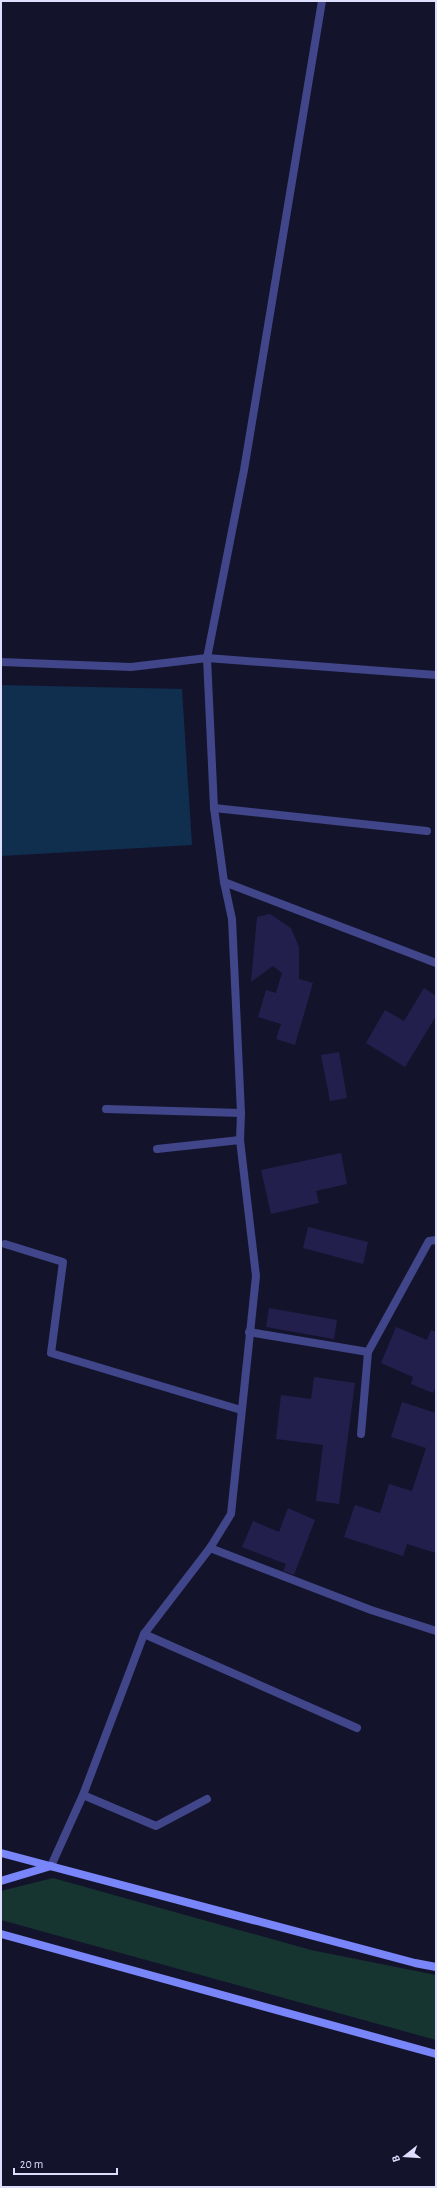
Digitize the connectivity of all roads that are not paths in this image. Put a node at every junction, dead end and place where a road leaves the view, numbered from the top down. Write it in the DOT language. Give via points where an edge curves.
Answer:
graph roads {
  1 [pos="322,1"];
  2 [pos="207,658"];
  3 [pos="1,662"];
  4 [pos="436,675"];
  5 [pos="214,808"];
  6 [pos="427,830"];
  7 [pos="224,882"];
  8 [pos="436,963"];
  9 [pos="106,1109"];
  10 [pos="241,1113"];
  11 [pos="240,1140"];
  12 [pos="157,1149"];
  13 [pos="436,1240"];
  14 [pos="5,1244"];
  15 [pos="249,1332"];
  16 [pos="368,1352"];
  17 [pos="241,1410"];
  18 [pos="361,1434"];
  19 [pos="210,1548"];
  20 [pos="436,1631"];
  21 [pos="144,1634"];
  22 [pos="357,1728"];
  23 [pos="83,1795"];
  24 [pos="207,1799"];
  25 [pos="1,1853"];
  26 [pos="51,1866"];
  27 [pos="1,1881"];
  28 [pos="1,1934"];
  29 [pos="436,1967"];
  30 [pos="436,2054"];
  1 -- 2 [label="street" via="244,470"];
  2 -- 3 [label="street" via="131,667"];
  2 -- 4 [label="street"];
  2 -- 5 [label="street"];
  5 -- 6 [label="street"];
  5 -- 7 [label="street"];
  7 -- 8 [label="street"];
  7 -- 10 [label="street" via="232,919"];
  9 -- 10 [label="street"];
  10 -- 11 [label="street"];
  11 -- 12 [label="street"];
  11 -- 15 [label="street" via="256,1276"];
  13 -- 16 [label="street" via="429,1241"];
  14 -- 17 [label="street" via="63,1262 51,1353"];
  15 -- 16 [label="street"];
  15 -- 17 [label="street"];
  16 -- 18 [label="street"];
  17 -- 19 [label="street" via="230,1514"];
  19 -- 20 [label="street" via="371,1610"];
  19 -- 21 [label="street"];
  21 -- 22 [label="street"];
  21 -- 23 [label="street"];
  23 -- 24 [label="street" via="156,1826"];
  23 -- 26 [label="street"];
  25 -- 26 [label="main road"];
  26 -- 27 [label="main road"];
  26 -- 29 [label="main road"];
  28 -- 30 [label="main road"];
}
